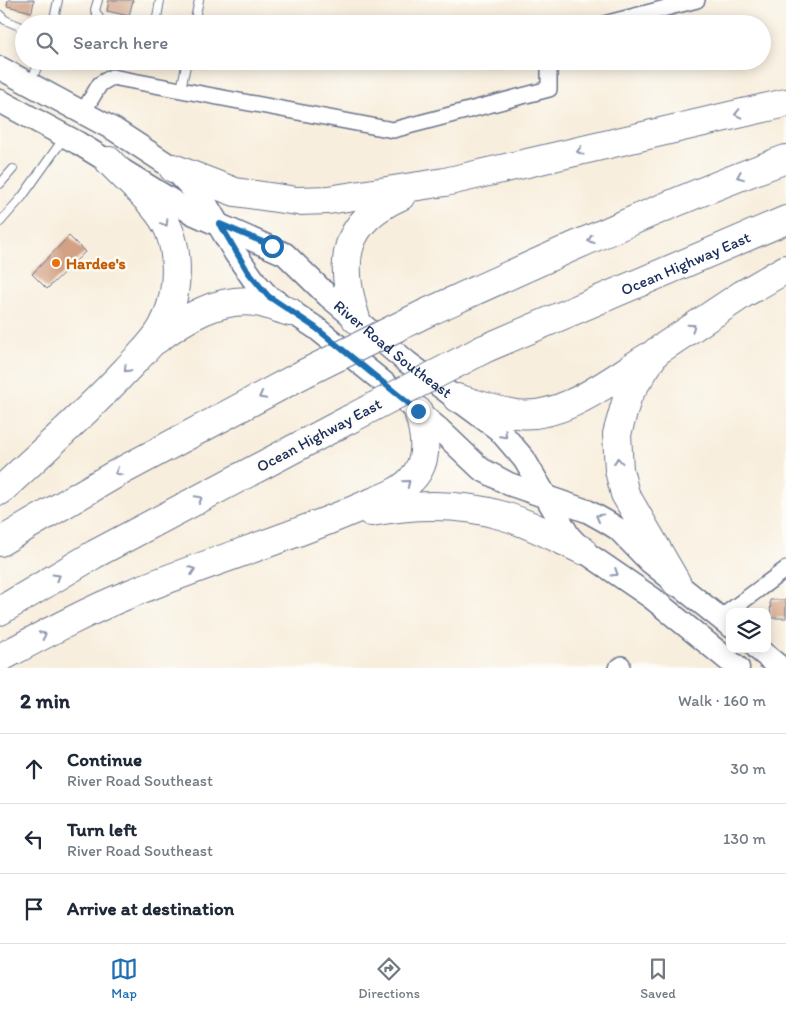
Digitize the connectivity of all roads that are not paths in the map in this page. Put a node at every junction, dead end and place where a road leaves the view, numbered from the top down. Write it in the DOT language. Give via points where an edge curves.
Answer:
graph roads {
  1 [pos="58,0"];
  2 [pos="98,0"];
  3 [pos="160,0"];
  4 [pos="199,0"];
  5 [pos="697,0"];
  6 [pos="0,15"];
  7 [pos="56,15"];
  8 [pos="98,15"];
  9 [pos="158,15"];
  10 [pos="196,15"];
  11 [pos="639,15"];
  12 [pos="15,24"];
  13 [pos="0,68"];
  14 [pos="36,70"];
  15 [pos="185,70"];
  16 [pos="549,70"];
  17 [pos="30,83"];
  18 [pos="0,86"];
  19 [pos="181,89"];
  20 [pos="0,101"];
  21 [pos="786,103"];
  22 [pos="83,112"];
  23 [pos="66,136"];
  24 [pos="786,159"];
  25 [pos="109,162"];
  26 [pos="173,168"];
  27 [pos="13,169"];
  28 [pos="445,182"];
  29 [pos="0,184"];
  30 [pos="786,220"];
  31 [pos="0,222"];
  32 [pos="220,224"];
  33 [pos="786,269"];
  34 [pos="290,312"];
  35 [pos="356,319"];
  36 [pos="149,345"];
  37 [pos="656,352"];
  38 [pos="456,398"];
  39 [pos="418,411"];
  40 [pos="0,491"];
  41 [pos="546,496"];
  42 [pos="337,517"];
  43 [pos="0,542"];
  44 [pos="582,550"];
  45 [pos="786,569"];
  46 [pos="676,582"];
  47 [pos="0,611"];
  48 [pos="725,622"];
  49 [pos="763,653"];
  50 [pos="0,658"];
  51 [pos="738,668"];
  52 [pos="781,668"];
  1 -- 7 [label="lane"];
  2 -- 8 [label="lane" via="95,10"];
  3 -- 9 [label="lane"];
  4 -- 10 [label="lane"];
  5 -- 11 [label="street"];
  6 -- 12 [label="lane"];
  13 -- 17 [label="main road, River Road Southeast"];
  14 -- 17 [label="lane"];
  15 -- 19 [label="lane"];
  16 -- 19 [label="street" via="549,89 393,130"];
  17 -- 22 [label="main road, River Road Southeast"];
  18 -- 22 [label="main road" via="65,115 79,116"];
  19 -- 22 [label="street" via="112,77 100,84"];
  20 -- 23 [label="main road, River Road Southeast"];
  21 -- 28 [label="highway, one-way"];
  22 -- 26 [label="main road, River Road Southeast"];
  23 -- 25 [label="main road, River Road Southeast"];
  23 -- 31 [label="lane"];
  24 -- 43 [label="highway, one-way, bridge" via="426,313 114,475"];
  25 -- 32 [label="main road, River Road Southeast" via="170,200"];
  25 -- 36 [label="highway, one-way" via="157,211 170,232 174,252 174,286 163,326"];
  26 -- 28 [label="highway" via="235,192 297,201 357,197"];
  26 -- 32 [label="main road, River Road Southeast" via="190,183"];
  27 -- 29 [label="lane"];
  28 -- 35 [label="highway" via="384,203 355,230 345,270"];
  47 -- 30 [label="highway, Ocean Highway East, one-way, bridge" via="95,554 484,349"];
  32 -- 34 [label="main road, River Road Southeast" via="256,283"];
  32 -- 35 [label="main road, River Road Southeast" via="285,254"];
  37 -- 33 [label="highway, one-way"];
  34 -- 36 [label="highway" via="256,302 230,303 202,310"];
  34 -- 39 [label="main road, River Road Southeast" via="316,328"];
  35 -- 38 [label="main road, River Road Southeast"];
  36 -- 40 [label="highway, one-way" via="98,400"];
  37 -- 38 [label="highway" via="565,407 545,412 518,414"];
  46 -- 37 [label="highway, one-way" via="625,494 619,470 617,434 623,409 639,374"];
  38 -- 41 [label="main road, River Road Southeast, one-way" via="514,445"];
  39 -- 41 [label="main road, River Road Southeast" via="491,476"];
  42 -- 39 [label="highway, one-way" via="397,491 412,480 421,466 424,451 424,433"];
  41 -- 44 [label="main road, River Road Southeast" via="569,536"];
  46 -- 41 [label="main road, River Road Southeast, one-way" via="612,525 587,511"];
  42 -- 44 [label="highway" via="424,505 460,507 505,516"];
  50 -- 42 [label="highway, one-way" via="131,593"];
  44 -- 51 [label="main road, River Road Southeast, one-way" via="652,598"];
  45 -- 48 [label="street"];
  46 -- 48 [label="main road, River Road Southeast"];
  49 -- 52 [label="main road"];
}
